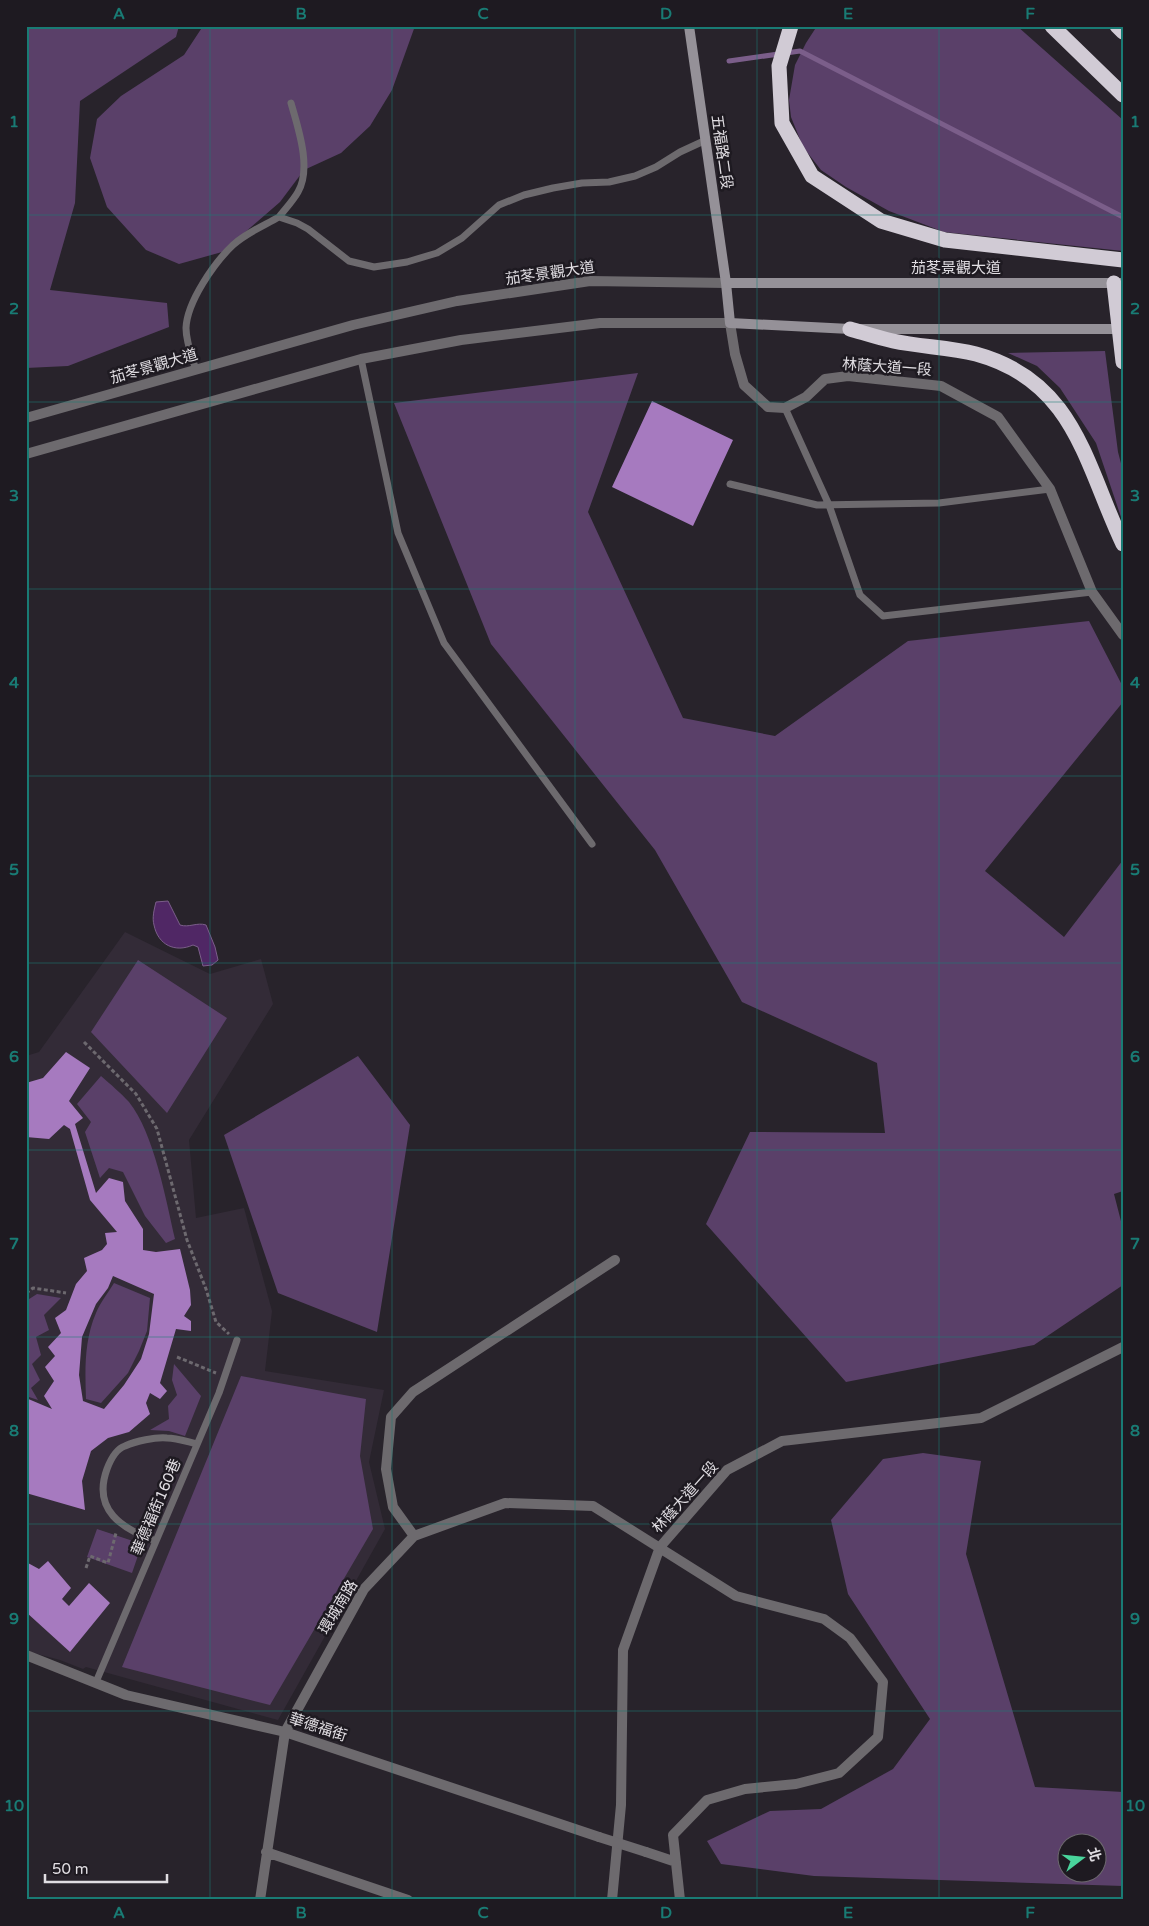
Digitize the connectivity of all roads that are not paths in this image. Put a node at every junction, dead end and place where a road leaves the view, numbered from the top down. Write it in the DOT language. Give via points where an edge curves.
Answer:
graph roads {
  1 [pos="689,26"];
  2 [pos="791,26"];
  3 [pos="1040,26"];
  4 [pos="1052,26"];
  5 [pos="1117,26"];
  6 [pos="1123,32"];
  7 [pos="1072,46"];
  8 [pos="1123,94"];
  9 [pos="290,103"];
  10 [pos="706,140"];
  11 [pos="279,217"];
  12 [pos="1123,260"];
  13 [pos="726,283"];
  14 [pos="1118,283"];
  15 [pos="730,323"];
  16 [pos="850,329"];
  17 [pos="1121,329"];
  18 [pos="361,359"];
  19 [pos="1123,362"];
  20 [pos="196,370"];
  21 [pos="785,408"];
  22 [pos="26,418"];
  23 [pos="26,454"];
  24 [pos="730,484"];
  25 [pos="1050,489"];
  26 [pos="829,505"];
  27 [pos="1123,544"];
  28 [pos="1092,592"];
  29 [pos="1123,635"];
  30 [pos="592,844"];
  31 [pos="616,1260"];
  32 [pos="237,1340"];
  33 [pos="1123,1347"];
  34 [pos="197,1444"];
  35 [pos="414,1536"];
  36 [pos="156,1541"];
  37 [pos="660,1547"];
  38 [pos="26,1655"];
  39 [pos="96,1682"];
  40 [pos="285,1732"];
  41 [pos="266,1852"];
  42 [pos="676,1862"];
  43 [pos="260,1900"];
  44 [pos="408,1900"];
  45 [pos="612,1900"];
  46 [pos="680,1900"];
  1 -- 10 [label="main road, 五福路二段"];
  2 -- 12 [label="highway" via="779,66 782,123 812,176 881,221 945,240"];
  3 -- 7 [label="highway"];
  4 -- 7 [label="highway"];
  5 -- 6 [label="highway"];
  7 -- 8 [label="highway"];
  9 -- 11 [label="lane" via="299,132 304,170 299,191"];
  10 -- 11 [label="lane" via="635,176 553,188 499,205 462,238 438,253 407,262 374,267 349,261 308,229"];
  10 -- 13 [label="main road, 五福路二段"];
  11 -- 20 [label="lane" via="232,245 200,287 189,312 186,329"];
  13 -- 14 [label="main road, 茄苳景觀大道"];
  13 -- 15 [label="main road, 五福路二段"];
  13 -- 20 [label="street, 茄苳景觀大道" via="590,281 457,301 353,325"];
  14 -- 17 [label="highway"];
  15 -- 16 [label="main road"];
  15 -- 18 [label="street" via="600,323 461,340"];
  15 -- 21 [label="street" via="744,385 768,407"];
  16 -- 17 [label="main road"];
  16 -- 27 [label="highway" via="894,342 975,354 1002,362 1025,375 1064,416 1081,443"];
  17 -- 19 [label="highway"];
  18 -- 23 [label="street"];
  18 -- 30 [label="lane" via="398,533 444,643"];
  20 -- 22 [label="street, 茄苳景觀大道"];
  21 -- 25 [label="street, 林蔭大道一段" via="806,398 826,379 848,376 941,386 998,417"];
  21 -- 26 [label="lane"];
  24 -- 26 [label="lane"];
  25 -- 26 [label="lane" via="939,503"];
  25 -- 28 [label="street, 林蔭大道一段"];
  26 -- 28 [label="lane" via="860,595 883,616"];
  28 -- 29 [label="street, 林蔭大道一段"];
  31 -- 35 [label="street" via="413,1392 391,1417 386,1469 393,1507"];
  32 -- 34 [label="lane, 華德福街160巷"];
  33 -- 37 [label="street, 林蔭大道一段" via="981,1418 782,1441 727,1470"];
  34 -- 36 [label="lane, 華德福街160巷"];
  34 -- 36 [label="lane" via="166,1438 123,1446 110,1460 102,1494 106,1507 119,1523"];
  35 -- 37 [label="street, 環城南路" via="505,1503 593,1506"];
  35 -- 40 [label="street, 環城南路" via="364,1589"];
  36 -- 39 [label="lane, 華德福街160巷"];
  37 -- 42 [label="street, 環城南路" via="736,1596 824,1619 850,1638 883,1682 878,1737 840,1773 796,1784 745,1789 707,1800 673,1835"];
  37 -- 45 [label="street, 林蔭大道一段" via="623,1650 621,1805"];
  38 -- 39 [label="street, 華德福街"];
  39 -- 40 [label="street, 華德福街" via="126,1695"];
  40 -- 41 [label="street, 環城南路"];
  40 -- 42 [label="street, 華德福街, bridge"];
  41 -- 43 [label="street, 環城南路"];
  41 -- 44 [label="street"];
  42 -- 46 [label="street"];
}
